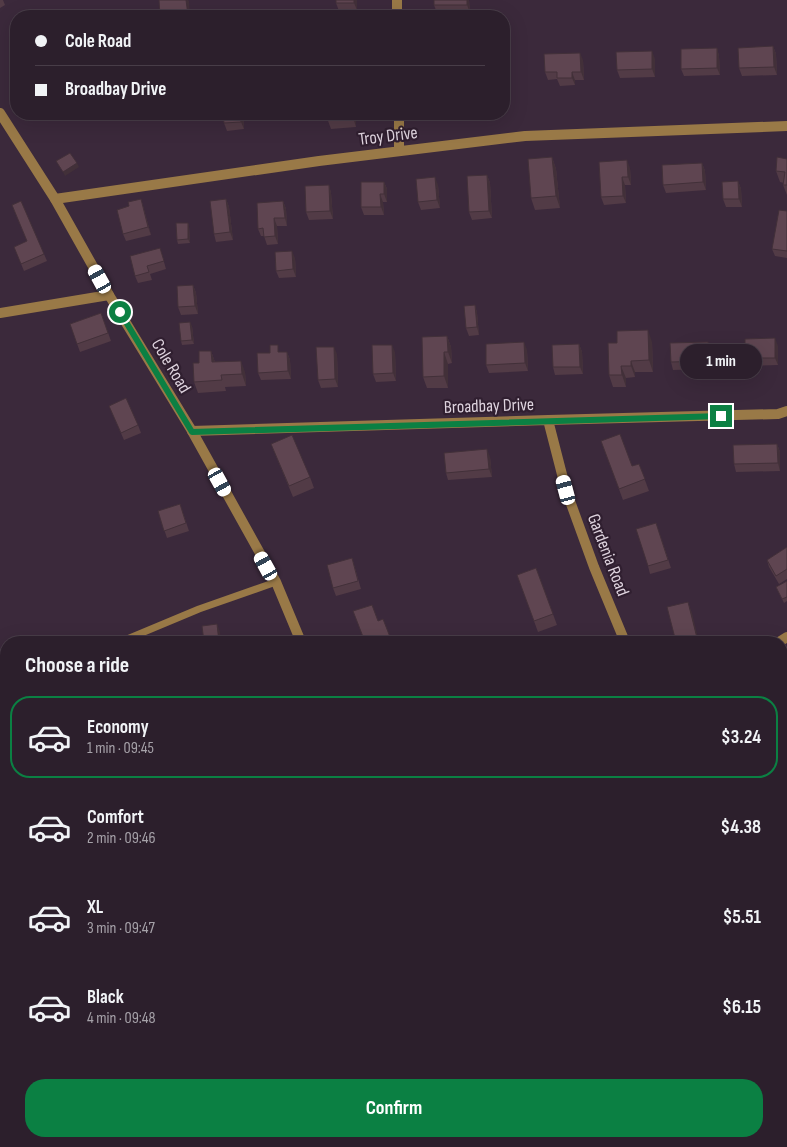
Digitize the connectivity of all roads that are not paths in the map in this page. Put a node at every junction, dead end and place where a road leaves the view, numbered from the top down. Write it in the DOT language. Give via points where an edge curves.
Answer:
graph roads {
  1 [pos="0,113"];
  2 [pos="399,120"];
  3 [pos="787,126"];
  4 [pos="399,151"];
  5 [pos="55,199"];
  6 [pos="109,295"];
  7 [pos="0,313"];
  8 [pos="787,410"];
  9 [pos="548,420"];
  10 [pos="192,432"];
  11 [pos="276,582"];
  12 [pos="134,636"];
  13 [pos="298,636"];
  14 [pos="623,636"];
  1 -- 5 [label="street, Cole Road"];
  2 -- 4 [label="street"];
  3 -- 4 [label="street, Troy Drive" via="525,136"];
  4 -- 5 [label="street, Troy Drive"];
  5 -- 6 [label="street, Cole Road"];
  6 -- 7 [label="street"];
  6 -- 10 [label="street, Cole Road"];
  8 -- 9 [label="street, Broadbay Drive" via="778,414"];
  9 -- 10 [label="street, Broadbay Drive"];
  9 -- 14 [label="street, Gardenia Road" via="566,490"];
  10 -- 11 [label="street, Cole Road"];
  11 -- 12 [label="lane"];
  11 -- 13 [label="street, Cole Road"];
}
